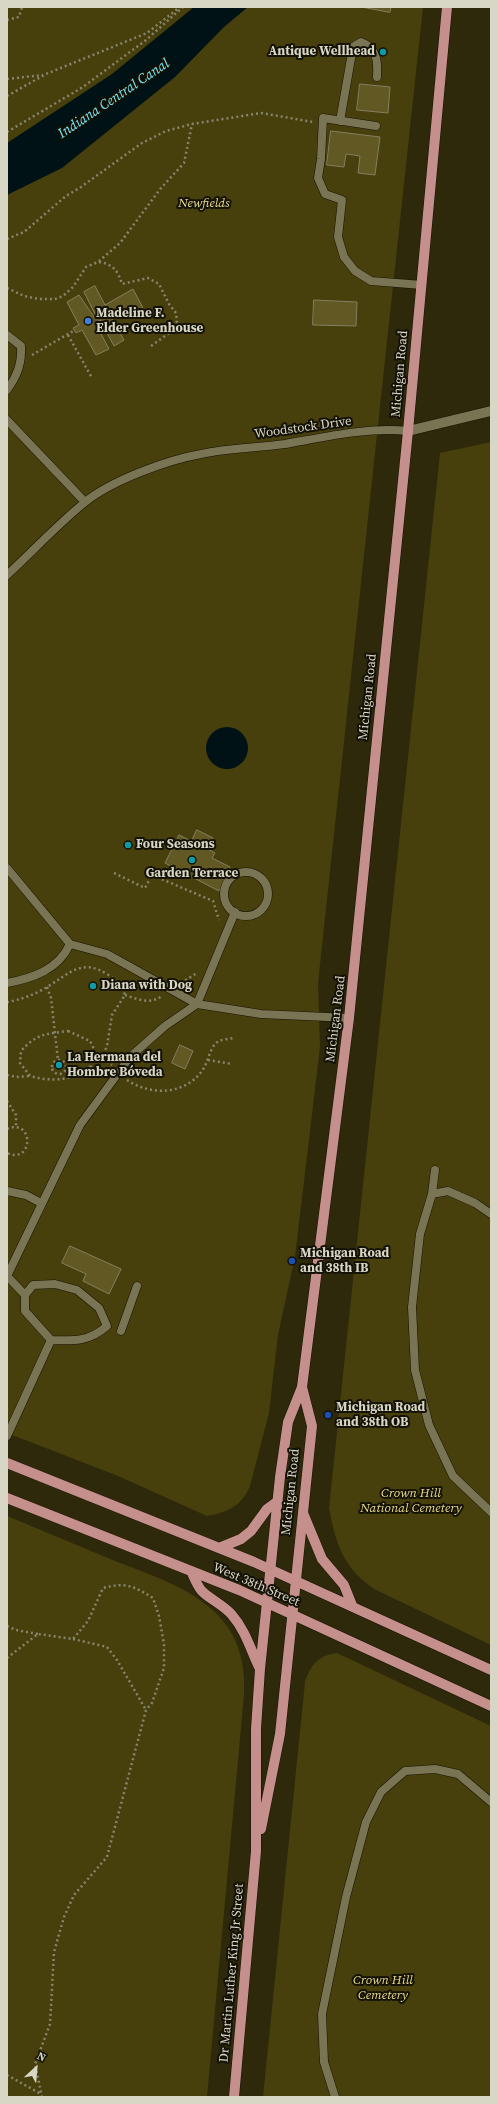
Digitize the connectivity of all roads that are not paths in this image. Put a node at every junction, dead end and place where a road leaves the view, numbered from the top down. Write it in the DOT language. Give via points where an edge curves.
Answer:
graph roads {
  1 [pos="447,7"];
  2 [pos="377,77"];
  3 [pos="340,121"];
  4 [pos="376,126"];
  5 [pos="422,285"];
  6 [pos="7,335"];
  7 [pos="7,390"];
  8 [pos="491,411"];
  9 [pos="7,420"];
  10 [pos="408,431"];
  11 [pos="85,502"];
  12 [pos="7,575"];
  13 [pos="7,868"];
  14 [pos="235,912"];
  15 [pos="70,944"];
  16 [pos="7,983"];
  17 [pos="197,1004"];
  18 [pos="350,1018"];
  19 [pos="435,1170"];
  20 [pos="7,1191"];
  21 [pos="432,1194"];
  22 [pos="41,1203"];
  23 [pos="491,1214"];
  24 [pos="7,1276"];
  25 [pos="137,1286"];
  26 [pos="25,1295"];
  27 [pos="121,1331"];
  28 [pos="51,1340"];
  29 [pos="302,1387"];
  30 [pos="7,1436"];
  31 [pos="7,1463"];
  32 [pos="7,1498"];
  33 [pos="278,1502"];
  34 [pos="302,1511"];
  35 [pos="491,1512"];
  36 [pos="219,1548"];
  37 [pos="271,1570"];
  38 [pos="191,1571"];
  39 [pos="295,1580"];
  40 [pos="269,1589"];
  41 [pos="293,1601"];
  42 [pos="267,1603"];
  43 [pos="352,1605"];
  44 [pos="292,1614"];
  45 [pos="260,1669"];
  46 [pos="491,1670"];
  47 [pos="491,1706"];
  48 [pos="491,1802"];
  49 [pos="256,1851"];
  50 [pos="234,2097"];
  51 [pos="335,2097"];
  1 -- 5 [label="main road, Michigan Road"];
  2 -- 3 [label="lane" via="378,64 375,52 369,45 361,42 353,47"];
  3 -- 4 [label="lane"];
  3 -- 5 [label="lane" via="323,118 318,178 325,194 342,200 338,237 344,257 355,270 371,280"];
  5 -- 10 [label="main road, Michigan Road"];
  6 -- 7 [label="lane" via="21,346 21,362 17,375"];
  8 -- 10 [label="street"];
  9 -- 11 [label="lane"];
  10 -- 11 [label="lane, Woodstock Drive" via="374,430 202,453 166,463 116,484"];
  10 -- 18 [label="main road, Michigan Road"];
  11 -- 12 [label="lane, Woodstock Drive"];
  13 -- 15 [label="lane"];
  14 -- 14 [label="lane" via="249,916 261,910 266,904 268,890 265,882 257,876 242,873 230,880 224,894 226,902"];
  14 -- 17 [label="lane"];
  15 -- 16 [label="lane" via="66,953 51,967 31,978"];
  15 -- 17 [label="lane" via="106,954"];
  17 -- 18 [label="lane" via="261,1014"];
  17 -- 22 [label="lane" via="164,1026 130,1057 80,1125"];
  18 -- 29 [label="main road, Michigan Road"];
  19 -- 21 [label="lane"];
  20 -- 22 [label="lane" via="26,1195"];
  21 -- 23 [label="lane" via="448,1190"];
  21 -- 35 [label="lane" via="420,1234 413,1300 415,1370 429,1425 453,1476"];
  22 -- 24 [label="lane"];
  24 -- 26 [label="lane"];
  25 -- 27 [label="lane"];
  26 -- 28 [label="lane" via="25,1311"];
  26 -- 28 [label="lane" via="33,1285 55,1284 77,1290 99,1308 107,1326 96,1336 74,1341"];
  28 -- 30 [label="lane"];
  29 -- 33 [label="main road, Michigan Road" via="288,1422"];
  29 -- 34 [label="main road, Michigan Road" via="312,1426"];
  31 -- 36 [label="main road, West 38th Street"];
  32 -- 38 [label="main road, West 38th Street"];
  33 -- 36 [label="main road" via="267,1509 251,1531"];
  33 -- 37 [label="main road, Michigan Road"];
  34 -- 39 [label="main road, Michigan Road"];
  34 -- 43 [label="main road" via="322,1559 344,1585"];
  36 -- 37 [label="main road, West 38th Street"];
  37 -- 39 [label="main road, West 38th Street"];
  37 -- 40 [label="main road, Michigan Road"];
  38 -- 42 [label="main road, West 38th Street"];
  38 -- 45 [label="main road" via="202,1591 223,1605 238,1622"];
  39 -- 41 [label="main road, Michigan Road"];
  39 -- 43 [label="main road, West 38th Street"];
  40 -- 42 [label="main road, Dr Martin Luther King Jr Street"];
  41 -- 44 [label="main road, Dr Martin Luther King Jr Street"];
  42 -- 44 [label="main road, West 38th Street"];
  42 -- 45 [label="main road, Dr Martin Luther King Jr Street"];
  43 -- 46 [label="main road, West 38th Street"];
  44 -- 47 [label="main road, West 38th Street"];
  44 -- 49 [label="main road, Dr Martin Luther King Jr Street" via="280,1734"];
  45 -- 49 [label="main road, Dr Martin Luther King Jr Street" via="256,1729"];
  48 -- 51 [label="lane" via="458,1774 435,1770 404,1771 381,1792 366,1822 346,1897 322,2014 324,2062"];
  49 -- 50 [label="main road, Dr Martin Luther King Jr Street"];
}
